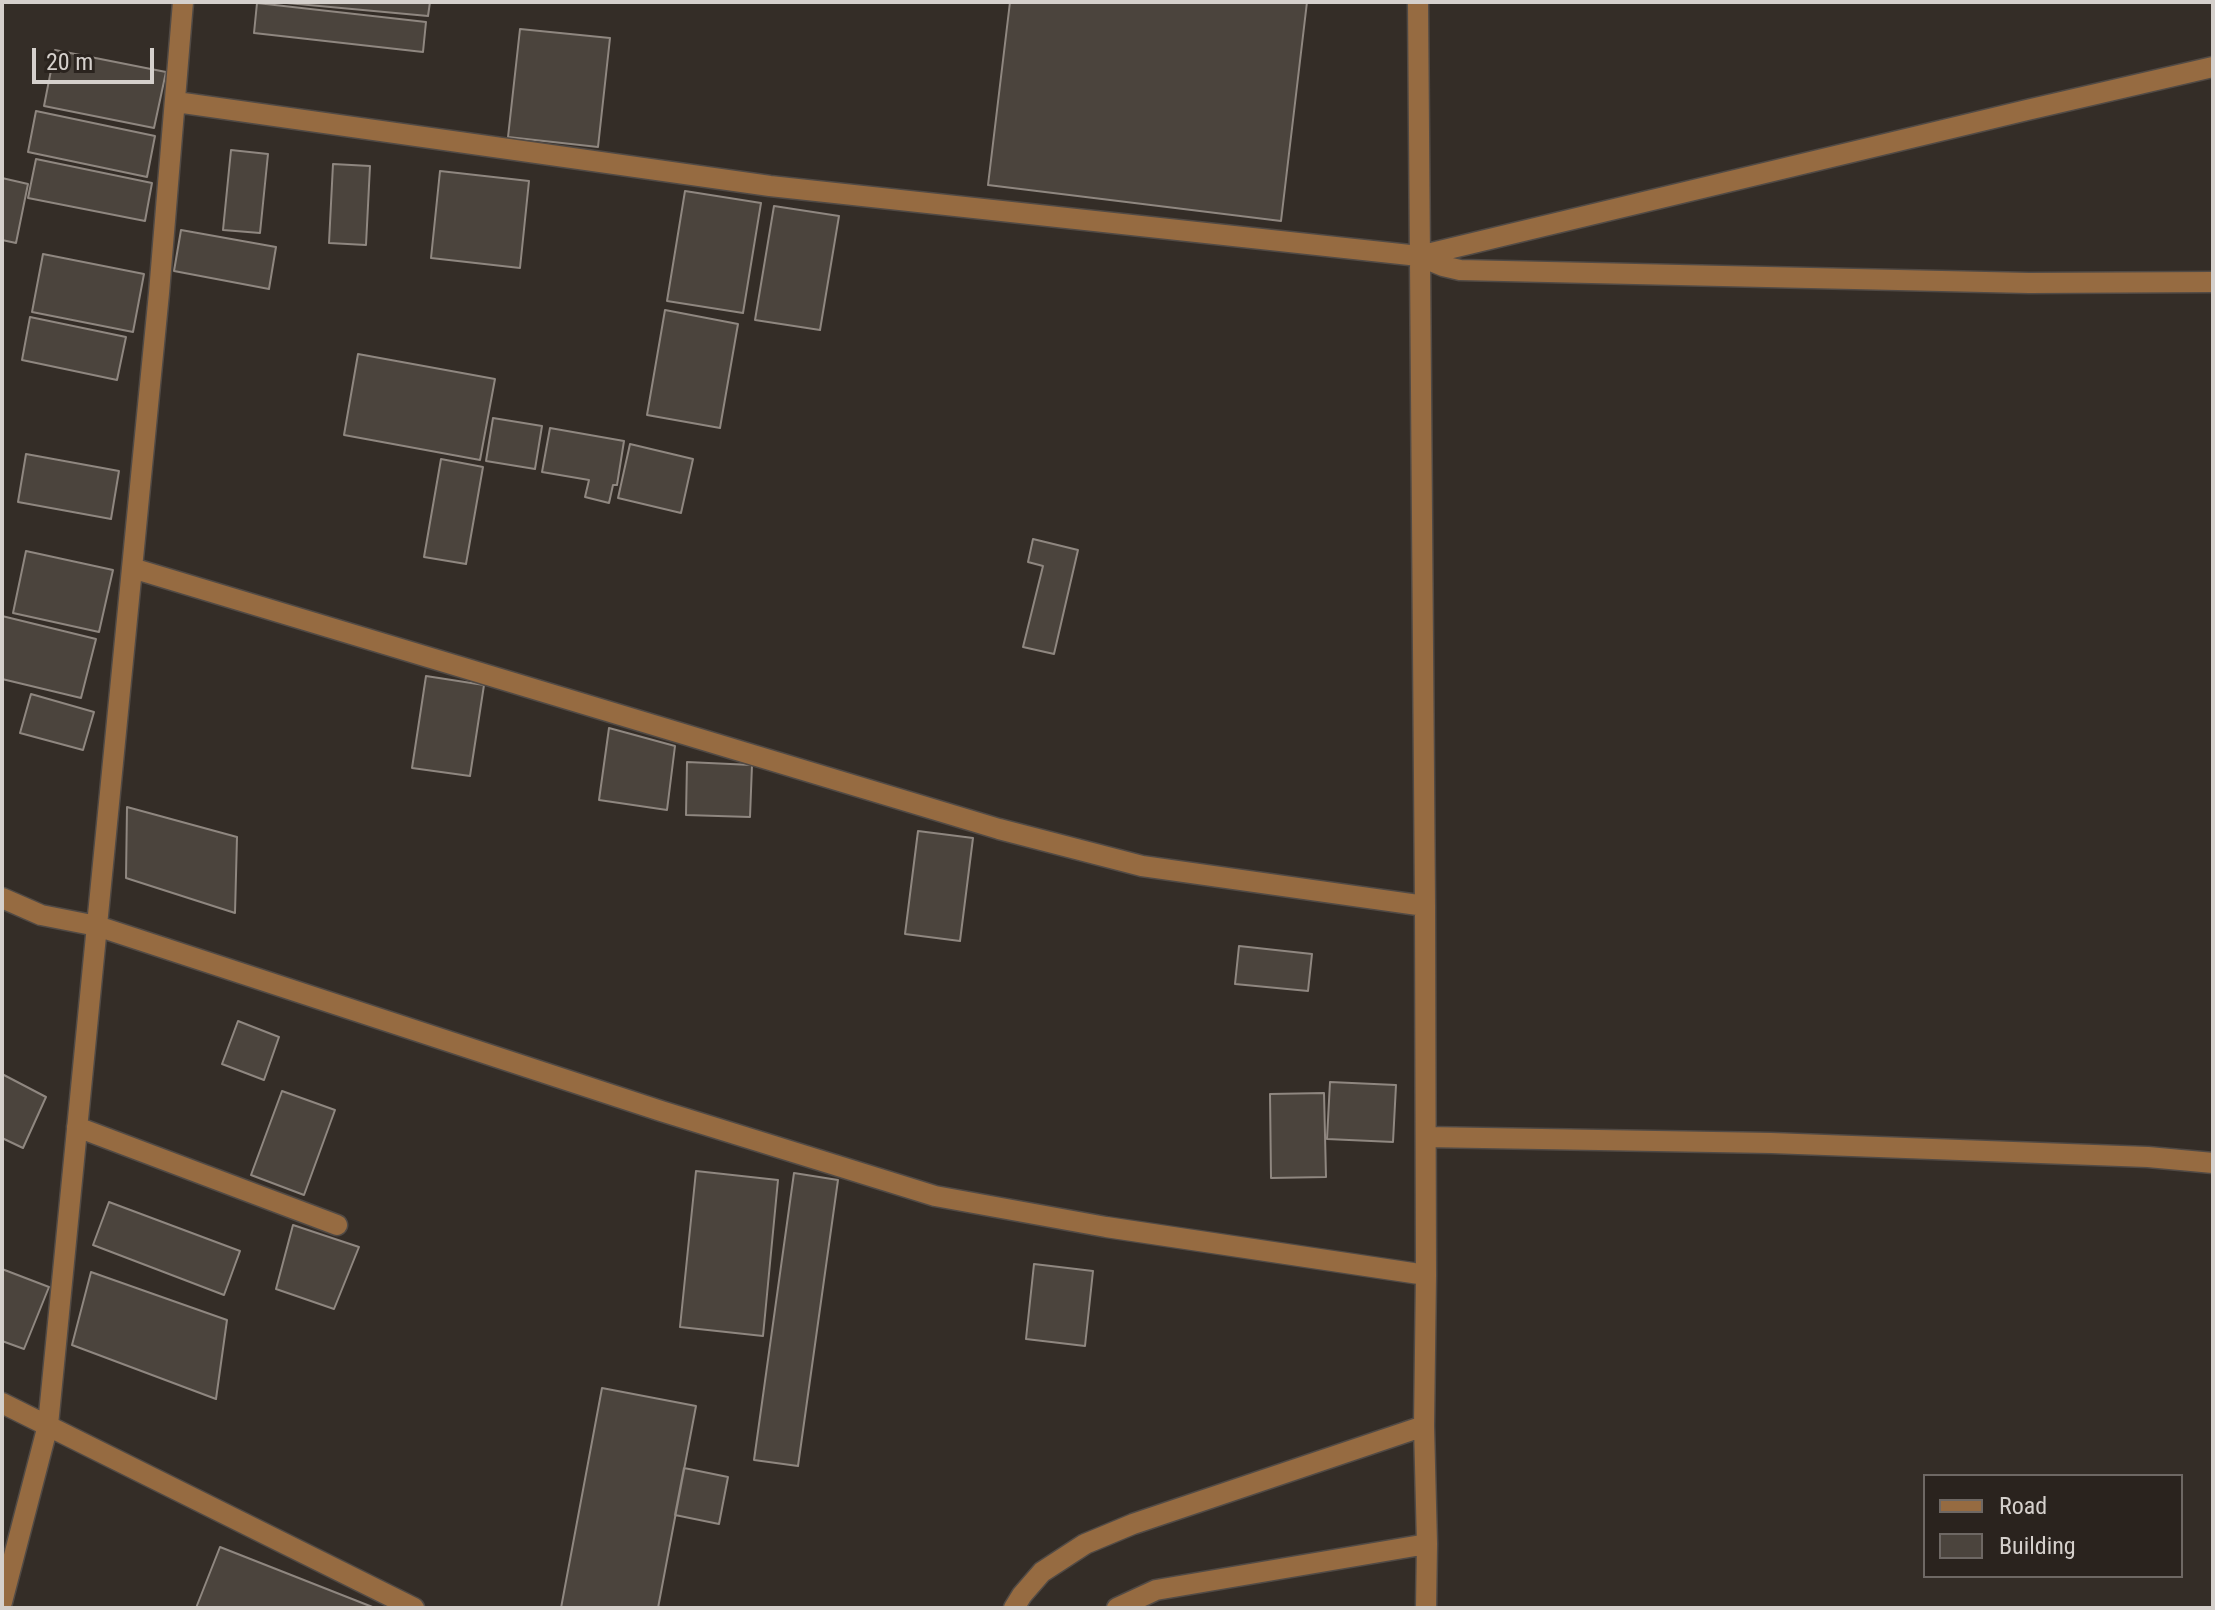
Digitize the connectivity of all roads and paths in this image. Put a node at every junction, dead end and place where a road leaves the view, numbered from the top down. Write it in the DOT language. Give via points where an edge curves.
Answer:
graph roads {
  1 [pos="183,2"];
  2 [pos="1418,2"];
  3 [pos="2213,67"];
  4 [pos="176,102"];
  5 [pos="1419,256"];
  6 [pos="2213,282"];
  7 [pos="132,568"];
  8 [pos="2,898"];
  9 [pos="1425,906"];
  10 [pos="97,926"];
  11 [pos="77,1127"];
  12 [pos="1426,1137"];
  13 [pos="2213,1163"];
  14 [pos="337,1225"];
  15 [pos="1426,1275"];
  16 [pos="2,1403"];
  17 [pos="48,1425"];
  18 [pos="1424,1426"];
  19 [pos="1427,1544"];
  20 [pos="2,1602"];
  21 [pos="414,1608"];
  22 [pos="1014,1608"];
  23 [pos="1117,1608"];
  24 [pos="1426,1608"];
  1 -- 4 [label="street"];
  2 -- 5 [label="street"];
  3 -- 5 [label="street"];
  4 -- 5 [label="street" via="770,186"];
  4 -- 7 [label="street"];
  5 -- 6 [label="street" via="1460,270"];
  5 -- 9 [label="street"];
  7 -- 9 [label="street" via="1042,840 1142,866"];
  7 -- 10 [label="street"];
  8 -- 10 [label="street" via="41,915"];
  9 -- 12 [label="street"];
  10 -- 11 [label="street"];
  10 -- 15 [label="street" via="935,1196"];
  11 -- 14 [label="street"];
  11 -- 17 [label="street"];
  12 -- 13 [label="street" via="1802,1144"];
  12 -- 15 [label="street"];
  15 -- 18 [label="street"];
  16 -- 17 [label="street"];
  17 -- 20 [label="street"];
  17 -- 21 [label="street"];
  18 -- 19 [label="street"];
  18 -- 22 [label="street" via="1085,1544 1042,1572"];
  19 -- 23 [label="street" via="1156,1590"];
  19 -- 24 [label="street"];
}
